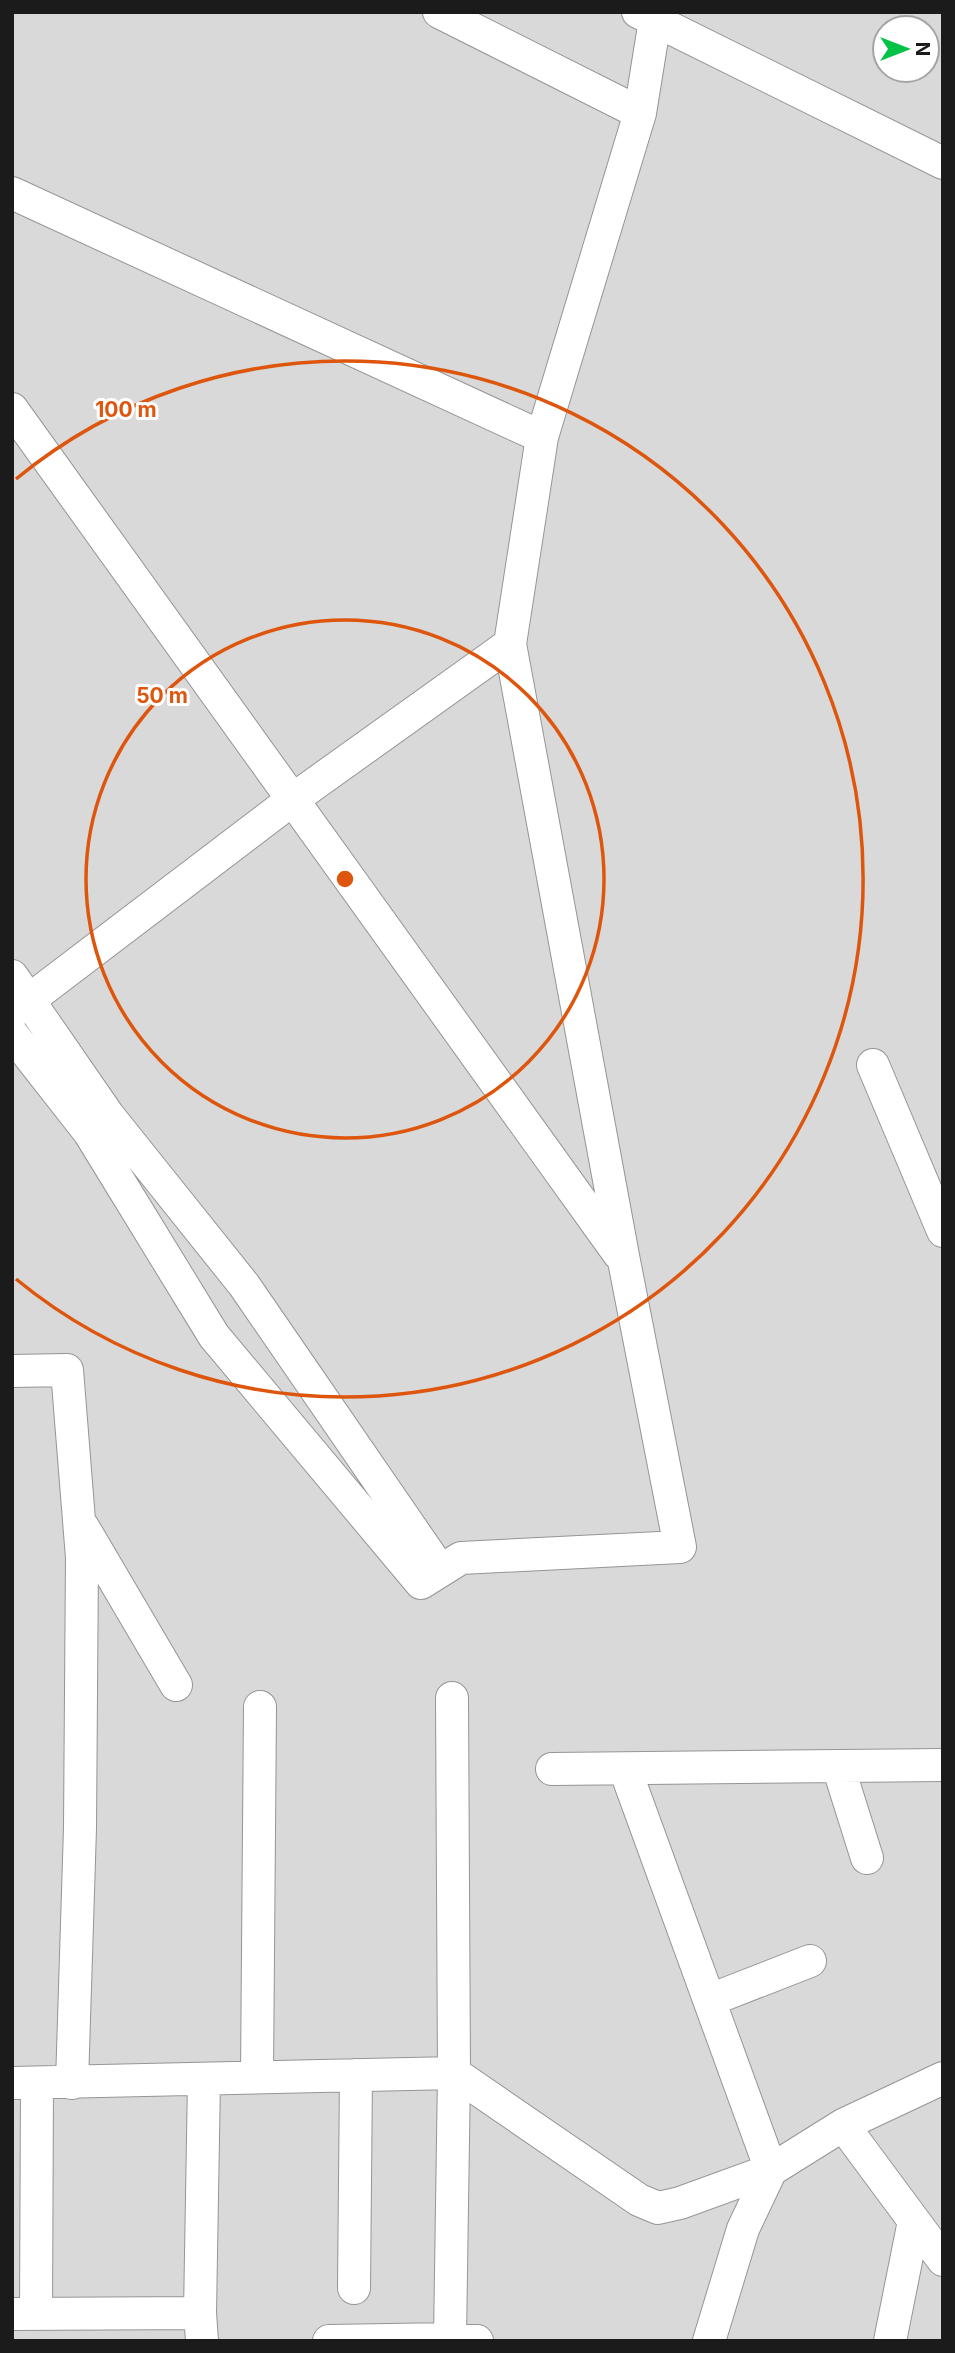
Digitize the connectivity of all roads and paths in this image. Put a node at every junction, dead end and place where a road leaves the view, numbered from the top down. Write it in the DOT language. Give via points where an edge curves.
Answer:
graph roads {
  1 [pos="439,12"];
  2 [pos="647,16"];
  3 [pos="640,113"];
  4 [pos="943,163"];
  5 [pos="12,193"];
  6 [pos="12,408"];
  7 [pos="542,437"];
  8 [pos="510,644"];
  9 [pos="292,800"];
  10 [pos="18,996"];
  11 [pos="12,1034"];
  12 [pos="873,1065"];
  13 [pos="943,1231"];
  14 [pos="624,1261"];
  15 [pos="12,1371"];
  16 [pos="79,1520"];
  17 [pos="430,1576"];
  18 [pos="176,1685"];
  19 [pos="452,1698"];
  20 [pos="260,1707"];
  21 [pos="943,1765"];
  22 [pos="838,1766"];
  23 [pos="552,1769"];
  24 [pos="625,1769"];
  25 [pos="867,1858"];
  26 [pos="810,1961"];
  27 [pos="710,2000"];
  28 [pos="454,2073"];
  29 [pos="356,2075"];
  30 [pos="257,2076"];
  31 [pos="943,2078"];
  32 [pos="204,2080"];
  33 [pos="24,2083"];
  34 [pos="72,2083"];
  35 [pos="844,2125"];
  36 [pos="771,2170"];
  37 [pos="914,2221"];
  38 [pos="943,2260"];
  39 [pos="354,2288"];
  40 [pos="24,2314"];
  41 [pos="201,2327"];
  42 [pos="463,2340"];
  43 [pos="329,2341"];
  44 [pos="709,2341"];
  45 [pos="890,2341"];
  1 -- 3 [label="street"];
  2 -- 3 [label="street"];
  2 -- 4 [label="street"];
  3 -- 7 [label="street"];
  5 -- 7 [label="street"];
  6 -- 9 [label="street"];
  7 -- 8 [label="street"];
  8 -- 9 [label="street"];
  8 -- 14 [label="street"];
  9 -- 10 [label="street"];
  9 -- 14 [label="street"];
  10 -- 17 [label="street" via="244,1285"];
  11 -- 17 [label="street" via="89,1132 214,1336"];
  12 -- 13 [label="street"];
  14 -- 17 [label="street" via="680,1547 461,1558"];
  15 -- 16 [label="street" via="67,1370"];
  16 -- 18 [label="street"];
  16 -- 34 [label="street" via="80,1828"];
  19 -- 28 [label="street"];
  20 -- 30 [label="street"];
  21 -- 22 [label="street"];
  22 -- 24 [label="street"];
  22 -- 25 [label="street"];
  23 -- 24 [label="street"];
  24 -- 27 [label="street"];
  26 -- 27 [label="street"];
  27 -- 36 [label="street"];
  28 -- 29 [label="street"];
  28 -- 36 [label="street" via="639,2200 659,2208"];
  28 -- 42 [label="street"];
  29 -- 30 [label="street"];
  29 -- 39 [label="street"];
  30 -- 32 [label="street"];
  31 -- 35 [label="street"];
  32 -- 34 [label="street"];
  32 -- 41 [label="street"];
  33 -- 34 [label="street"];
  33 -- 40 [label="street"];
  35 -- 36 [label="street"];
  35 -- 37 [label="street"];
  36 -- 44 [label="street" via="743,2229"];
  37 -- 38 [label="street"];
  37 -- 45 [label="street"];
  40 -- 41 [label="street"];
  42 -- 43 [label="street"];
}
